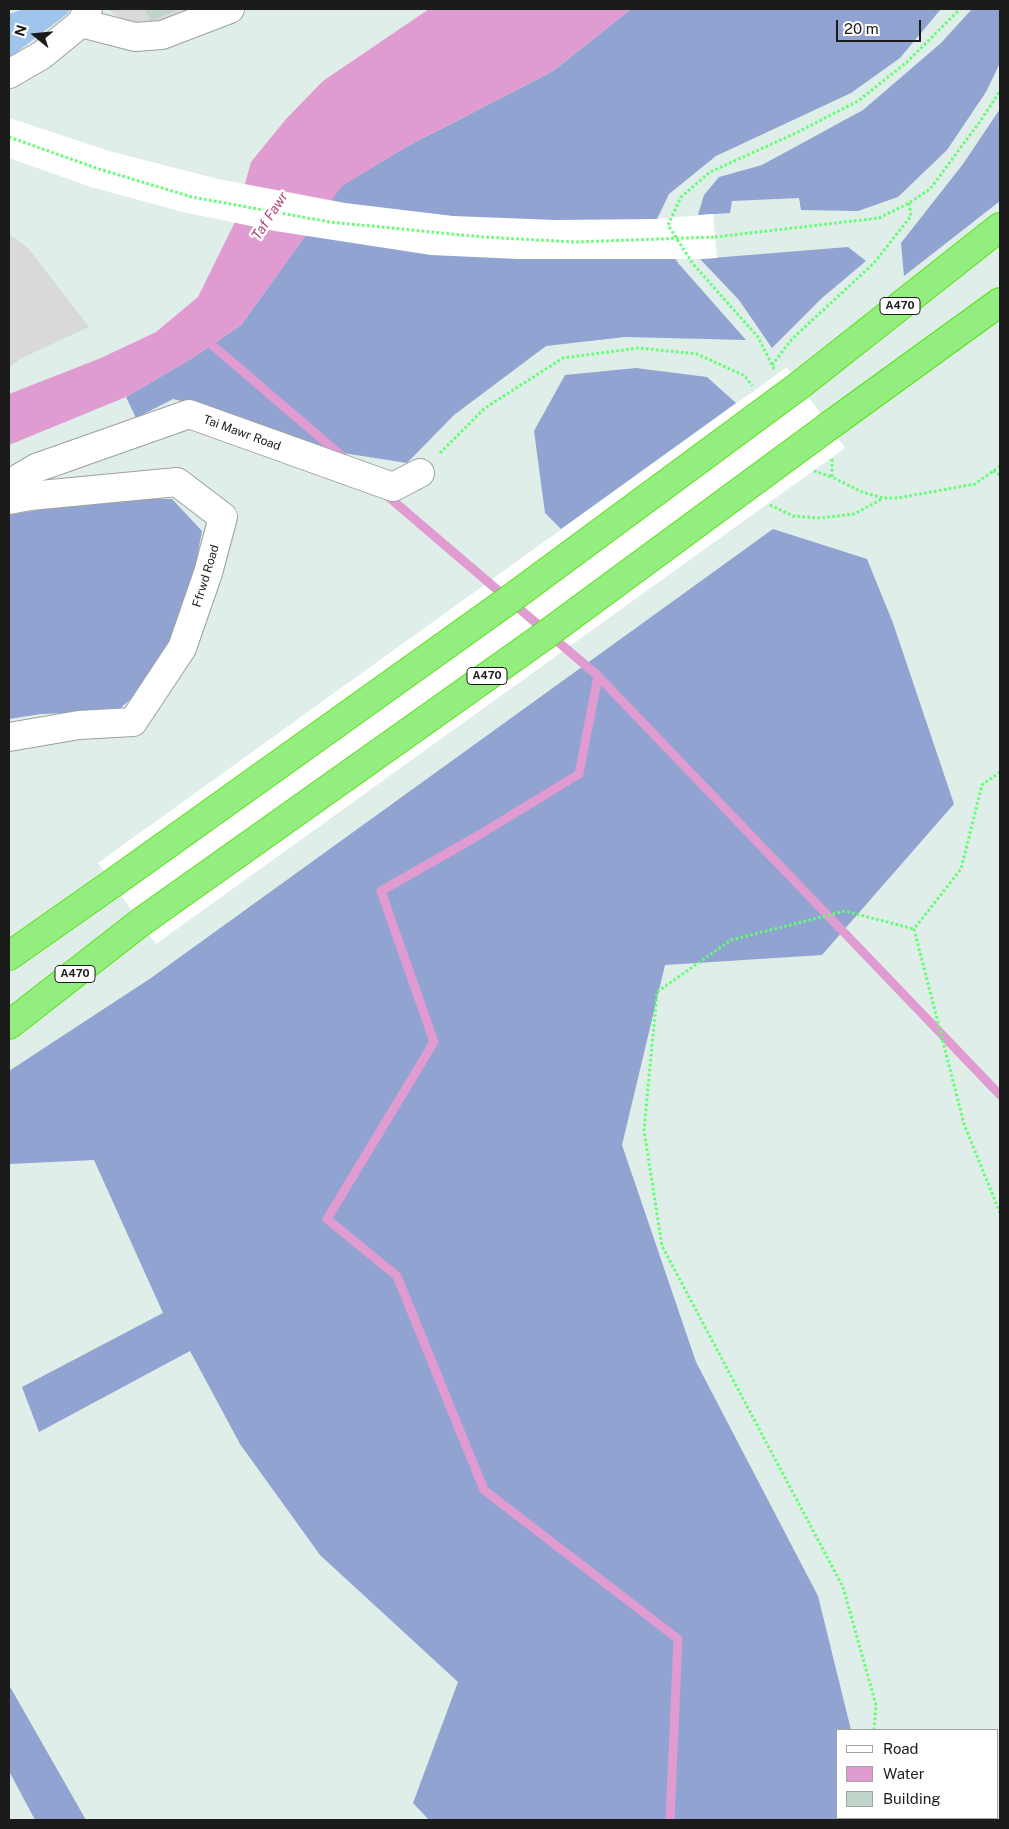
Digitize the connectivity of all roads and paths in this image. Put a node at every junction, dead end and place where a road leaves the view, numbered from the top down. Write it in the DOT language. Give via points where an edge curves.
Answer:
graph roads {
  1 [pos="230,9"];
  2 [pos="960,9"];
  3 [pos="84,16"];
  4 [pos="9,74"];
  5 [pos="1000,91"];
  6 [pos="9,137"];
  7 [pos="909,203"];
  8 [pos="1000,227"];
  9 [pos="1000,302"];
  10 [pos="772,365"];
  11 [pos="788,379"];
  12 [pos="756,392"];
  13 [pos="832,458"];
  14 [pos="1000,466"];
  15 [pos="811,470"];
  16 [pos="993,471"];
  17 [pos="420,473"];
  18 [pos="1000,475"];
  19 [pos="832,477"];
  20 [pos="9,484"];
  21 [pos="883,498"];
  22 [pos="9,500"];
  23 [pos="769,504"];
  24 [pos="9,737"];
  25 [pos="1000,772"];
  26 [pos="914,929"];
  27 [pos="9,956"];
  28 [pos="9,1024"];
  29 [pos="1000,1213"];
  30 [pos="874,1729"];
  1 -- 3 [label="street" via="162,35 135,37"];
  2 -- 10 [label="path" via="907,62 858,101 796,134 710,172 681,197 668,225 692,264 758,337"];
  3 -- 4 [label="street" via="42,55"];
  5 -- 7 [label="path" via="930,188"];
  6 -- 7 [label="path, bridge" via="192,197 330,222 484,237 575,242 715,237 879,218"];
  7 -- 10 [label="path" via="911,216 874,263 792,339"];
  8 -- 11 [label="highway, A470"];
  9 -- 28 [label="highway, A470, bridge" via="544,636 141,922"];
  10 -- 11 [label="path"];
  11 -- 27 [label="highway, A470, bridge" via="514,597"];
  12 -- 17 [label="path" via="744,376 697,354 638,348 563,358 485,408"];
  13 -- 19 [label="path"];
  14 -- 16 [label="path"];
  15 -- 19 [label="path"];
  16 -- 18 [label="path"];
  16 -- 21 [label="path" via="975,484"];
  17 -- 20 [label="street, Tai Mawr Road" via="393,487 189,414 36,468"];
  19 -- 21 [label="path"];
  21 -- 23 [label="path" via="854,514 820,518 793,516"];
  22 -- 24 [label="street, Ffrwd Road" via="177,482 223,517 182,648 133,722 79,725"];
  25 -- 26 [label="path" via="982,785 961,869"];
  26 -- 29 [label="path" via="964,1124"];
  26 -- 30 [label="path" via="845,911 731,940 657,992 644,1130 662,1246 842,1587 876,1705"];
}
